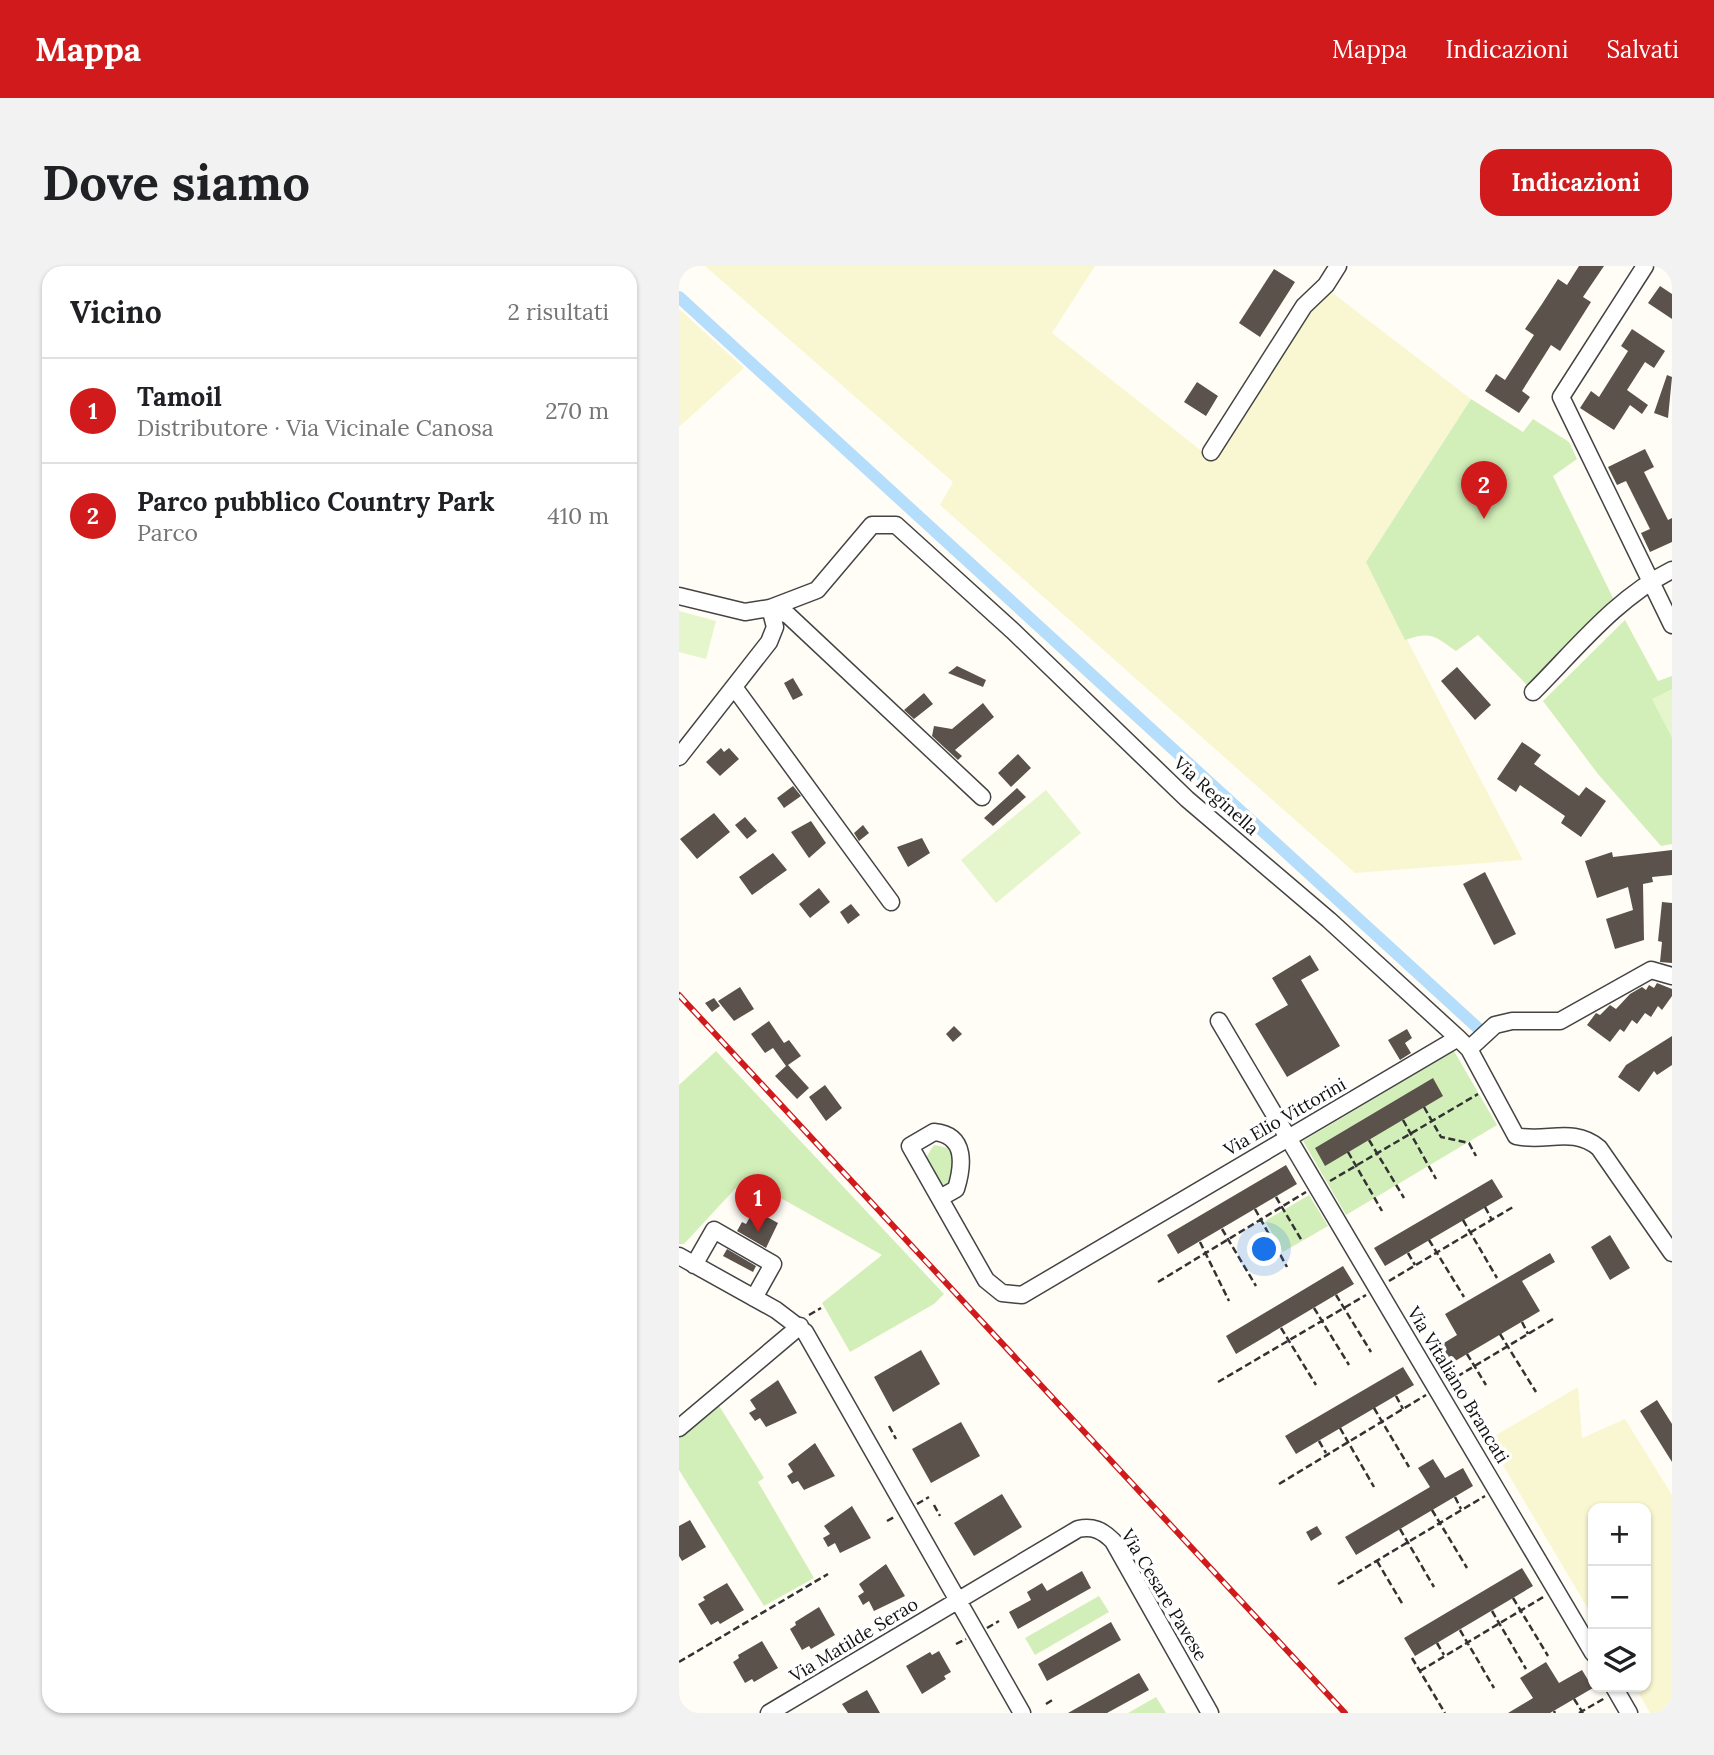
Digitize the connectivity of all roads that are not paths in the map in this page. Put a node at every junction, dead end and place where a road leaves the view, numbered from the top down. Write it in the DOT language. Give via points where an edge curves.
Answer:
graph roads {
  1 [pos="1338,266"];
  2 [pos="1645,266"];
  3 [pos="1211,452"];
  4 [pos="1672,570"];
  5 [pos="1650,581"];
  6 [pos="679,596"];
  7 [pos="770,608"];
  8 [pos="1672,625"];
  9 [pos="734,687"];
  10 [pos="1532,692"];
  11 [pos="679,757"];
  12 [pos="982,797"];
  13 [pos="891,902"];
  14 [pos="1672,976"];
  15 [pos="1219,1021"];
  16 [pos="1468,1043"];
  17 [pos="1289,1137"];
  18 [pos="940,1198"];
  19 [pos="1672,1253"];
  20 [pos="679,1256"];
  21 [pos="694,1265"];
  22 [pos="754,1298"];
  23 [pos="802,1321"];
  24 [pos="679,1428"];
  25 [pos="959,1601"];
  26 [pos="1588,1645"];
  27 [pos="1612,1692"];
  28 [pos="769,1713"];
  29 [pos="1022,1713"];
  30 [pos="1210,1713"];
  31 [pos="1629,1713"];
  1 -- 3 [label="street" via="1304,306"];
  2 -- 5 [label="street" via="1562,397"];
  4 -- 5 [label="street"];
  5 -- 8 [label="street"];
  5 -- 10 [label="street"];
  6 -- 7 [label="street, Via Reginella" via="745,612"];
  7 -- 9 [label="street" via="775,627 769,642"];
  7 -- 12 [label="street" via="788,615"];
  7 -- 16 [label="street, Via Reginella" via="817,590 872,525 896,525 1187,799"];
  9 -- 11 [label="street"];
  9 -- 13 [label="street"];
  14 -- 16 [label="street, Via Elio Vittorini" via="1651,970 1560,1021 1511,1021 1495,1025"];
  15 -- 17 [label="street, Via Vitaliano Brancati"];
  16 -- 17 [label="street, Via Elio Vittorini"];
  16 -- 19 [label="street, Via Reginella" via="1512,1132 1520,1137 1576,1135 1588,1139 1599,1148"];
  17 -- 18 [label="street, Via Elio Vittorini" via="1028,1292 1008,1295 986,1280"];
  17 -- 26 [label="street, Via Vitaliano Brancati"];
  20 -- 21 [label="street"];
  21 -- 22 [label="street"];
  21 -- 22 [label="street" via="714,1230 773,1264"];
  22 -- 23 [label="street"];
  23 -- 24 [label="street"];
  23 -- 25 [label="street"];
  25 -- 28 [label="street, Via Matilde Serao"];
  25 -- 29 [label="street"];
  25 -- 30 [label="street, Via Cesare Pavese" via="1078,1529 1095,1528 1113,1541"];
  27 -- 31 [label="street"];
}
